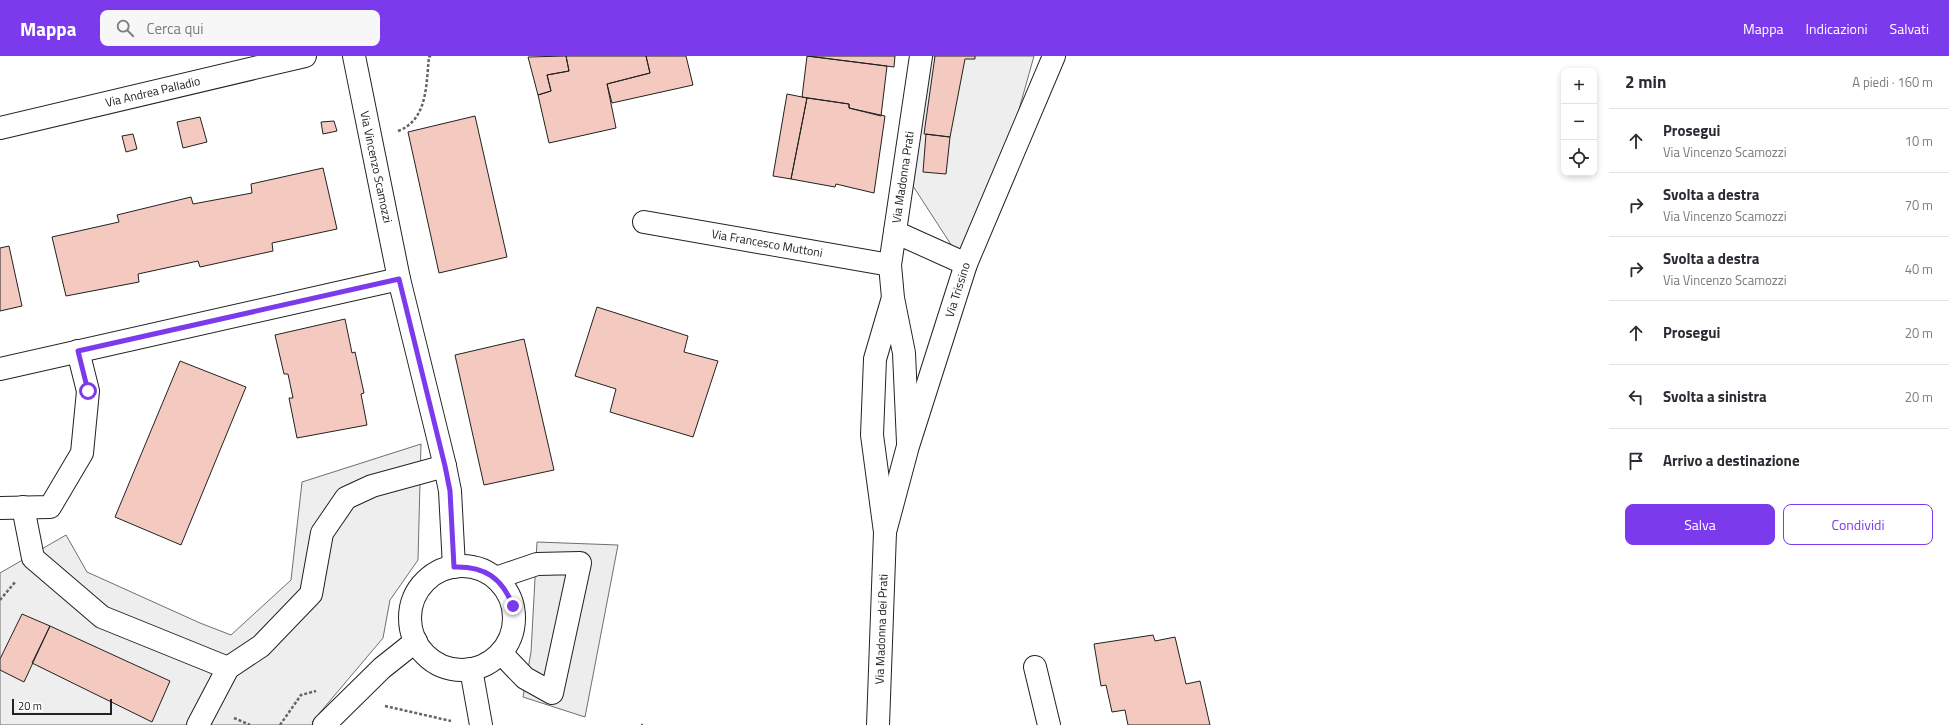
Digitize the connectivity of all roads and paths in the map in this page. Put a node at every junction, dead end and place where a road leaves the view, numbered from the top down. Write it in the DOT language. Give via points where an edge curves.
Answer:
graph roads {
  1 [pos="305,56"];
  2 [pos="354,56"];
  3 [pos="431,56"];
  4 [pos="921,56"];
  5 [pos="1054,56"];
  6 [pos="0,128"];
  7 [pos="371,142"];
  8 [pos="644,222"];
  9 [pos="895,232"];
  10 [pos="966,264"];
  11 [pos="890,265"];
  12 [pos="399,279"];
  13 [pos="893,298"];
  14 [pos="78,351"];
  15 [pos="0,369"];
  16 [pos="908,446"];
  17 [pos="445,466"];
  18 [pos="23,507"];
  19 [pos="0,508"];
  20 [pos="885,532"];
  21 [pos="454,567"];
  22 [pos="496,578"];
  23 [pos="416,641"];
  24 [pos="501,654"];
  25 [pos="1035,667"];
  26 [pos="228,668"];
  27 [pos="471,669"];
  28 [pos="198,725"];
  29 [pos="324,725"];
  30 [pos="481,725"];
  31 [pos="878,725"];
  32 [pos="1049,725"];
  1 -- 6 [label="street, Via Andrea Palladio"];
  2 -- 7 [label="street, Via Vincenzo Scamozzi"];
  3 -- 7 [label="path" via="428,57 424,102 408,127"];
  4 -- 9 [label="street, Via Madonna Prati"];
  5 -- 10 [label="street, Via Trissino"];
  7 -- 12 [label="street, Via Vincenzo Scamozzi"];
  8 -- 11 [label="street, Via Francesco Muttoni"];
  9 -- 10 [label="street"];
  9 -- 11 [label="street, Via Madonna Prati"];
  10 -- 16 [label="street, Via Trissino"];
  11 -- 13 [label="street, Via Madonna Prati"];
  12 -- 14 [label="street"];
  12 -- 17 [label="street, Via Vincenzo Scamozzi"];
  13 -- 16 [label="street, Via Madonna Prati" via="904,353"];
  13 -- 20 [label="street" via="875,360 872,435"];
  14 -- 15 [label="street"];
  14 -- 18 [label="street" via="88,391 82,453 50,507"];
  16 -- 20 [label="street, Via Trissino"];
  17 -- 21 [label="street, Via Vincenzo Scamozzi" via="450,491"];
  17 -- 26 [label="street" via="372,486 346,498 322,533 311,594 261,646"];
  18 -- 19 [label="street"];
  18 -- 26 [label="street" via="33,558 102,617"];
  20 -- 31 [label="street, Via Madonna dei Prati"];
  21 -- 22 [label="street" via="469,566"];
  21 -- 23 [label="street" via="429,578 413,601 411,628"];
  22 -- 24 [label="street" via="507,591 513,606 514,623 510,640"];
  22 -- 24 [label="street" via="537,564 580,563 552,693 525,678"];
  23 -- 27 [label="street" via="425,655 439,664 454,670"];
  23 -- 29 [label="street" via="382,668"];
  24 -- 27 [label="street" via="487,664"];
  25 -- 32 [label="street"];
  26 -- 28 [label="street"];
  27 -- 30 [label="street"];
}
